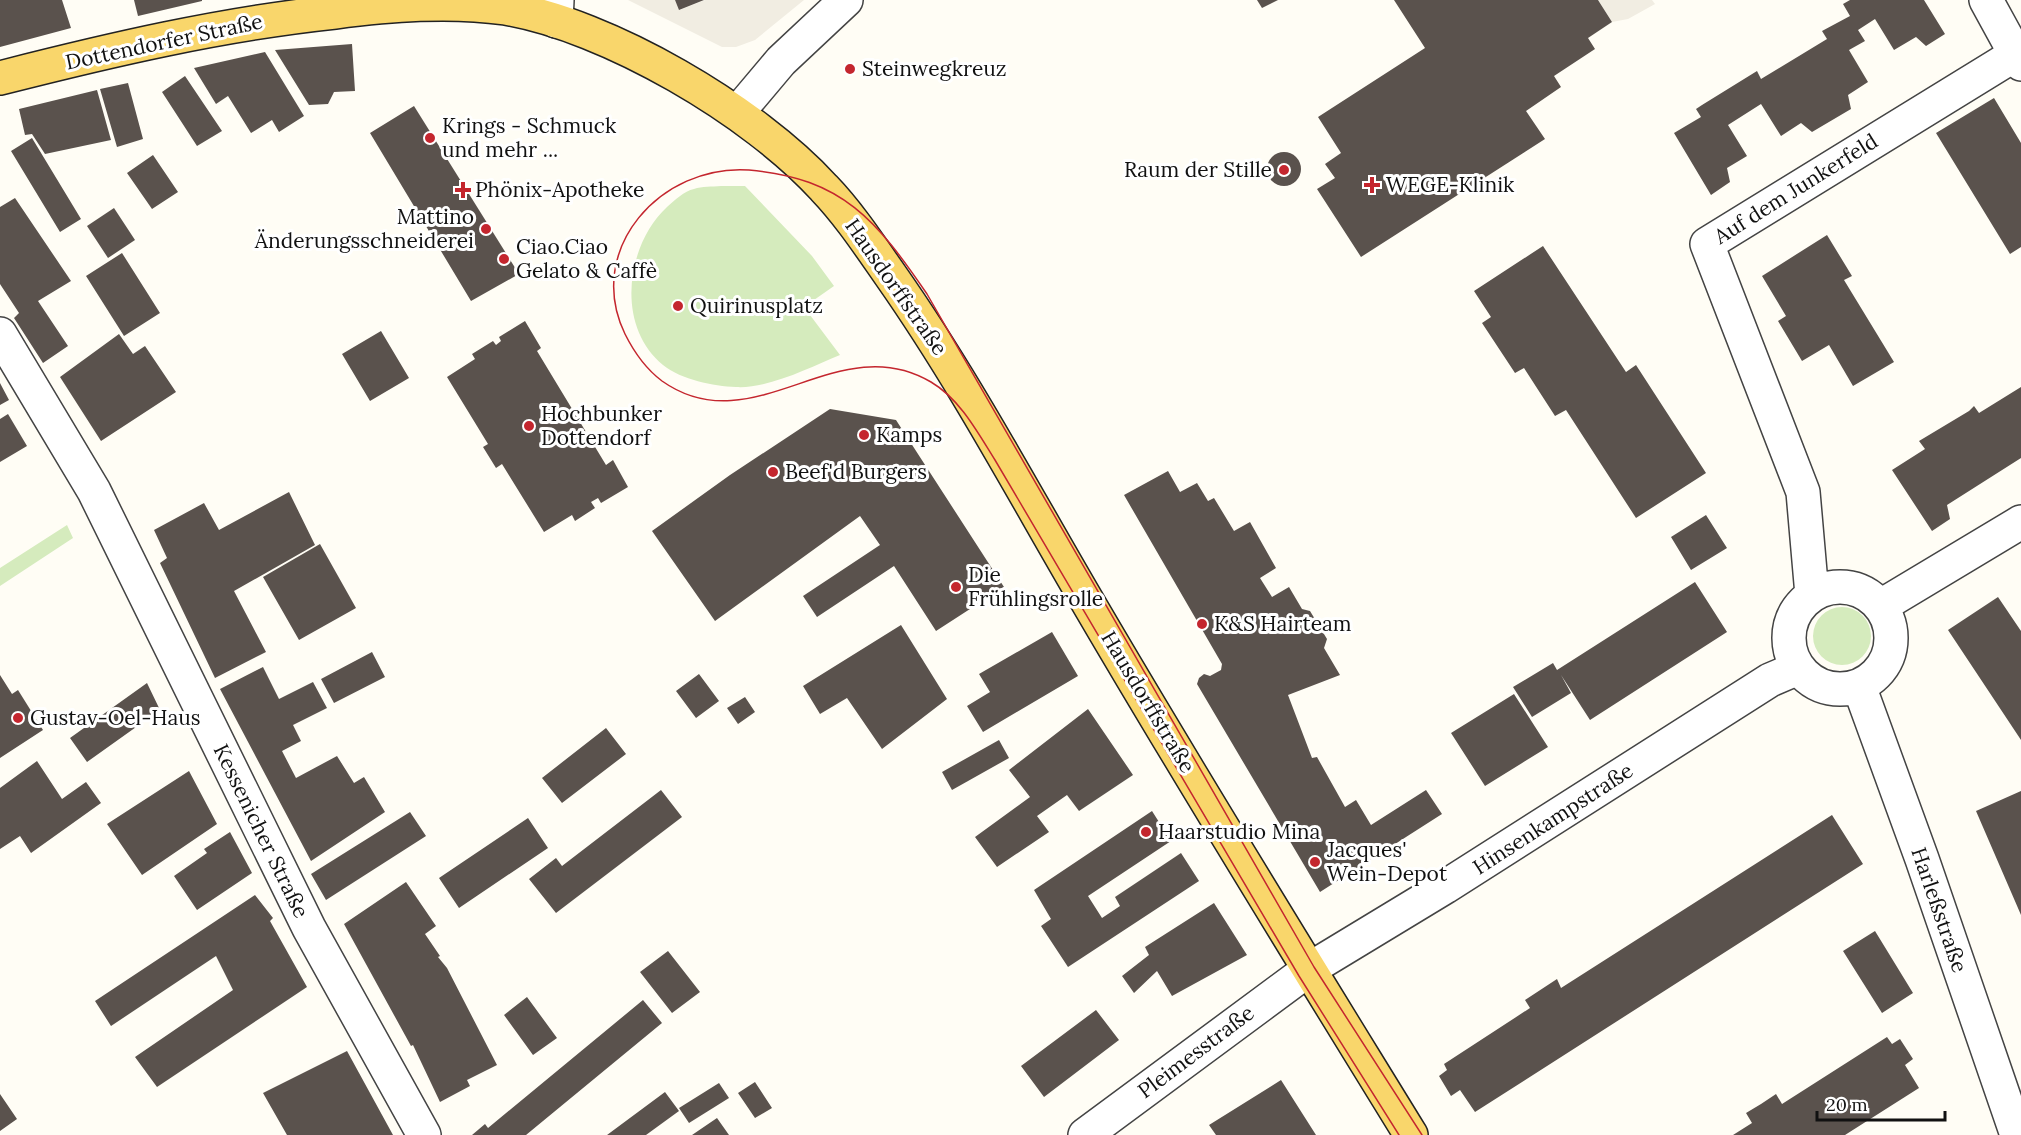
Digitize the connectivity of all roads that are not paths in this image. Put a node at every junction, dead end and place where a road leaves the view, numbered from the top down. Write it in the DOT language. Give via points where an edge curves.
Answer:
graph roads {
  1 [pos="846,0"];
  2 [pos="1986,0"];
  3 [pos="557,10"];
  4 [pos="2018,59"];
  5 [pos="0,78"];
  6 [pos="738,112"];
  7 [pos="0,334"];
  8 [pos="2021,522"];
  9 [pos="1812,595"];
  10 [pos="1881,606"];
  11 [pos="1798,668"];
  12 [pos="1859,686"];
  13 [pos="1308,970"];
  14 [pos="424,1135"];
  15 [pos="1084,1135"];
  16 [pos="1411,1135"];
  17 [pos="2017,1135"];
  1 -- 6 [label="street" via="781,61"];
  2 -- 4 [label="street, Auf dem Junkerfeld"];
  3 -- 5 [label="main road, Dottendorfer Straße" via="436,4 368,8 213,29"];
  3 -- 6 [label="main road, Dottendorfer Straße"];
  4 -- 9 [label="street, Auf dem Junkerfeld" via="1707,244 1803,492"];
  6 -- 13 [label="main road, Hausdorffstraße" via="781,145 826,189 934,339"];
  7 -- 14 [label="street, Kessenicher Straße" via="94,491 309,928"];
  8 -- 10 [label="street"];
  9 -- 10 [label="street" via="1824,589 1849,587"];
  9 -- 11 [label="street" via="1798,609 1790,628 1792,655"];
  10 -- 12 [label="street" via="1889,620 1890,652 1884,666"];
  11 -- 12 [label="street" via="1819,685 1846,689"];
  11 -- 13 [label="street, Hinsenkampstraße" via="1770,680"];
  12 -- 17 [label="street, Harleßstraße"];
  13 -- 15 [label="street, Pleimesstraße"];
  13 -- 16 [label="main road, Hausdorffstraße"];
}
